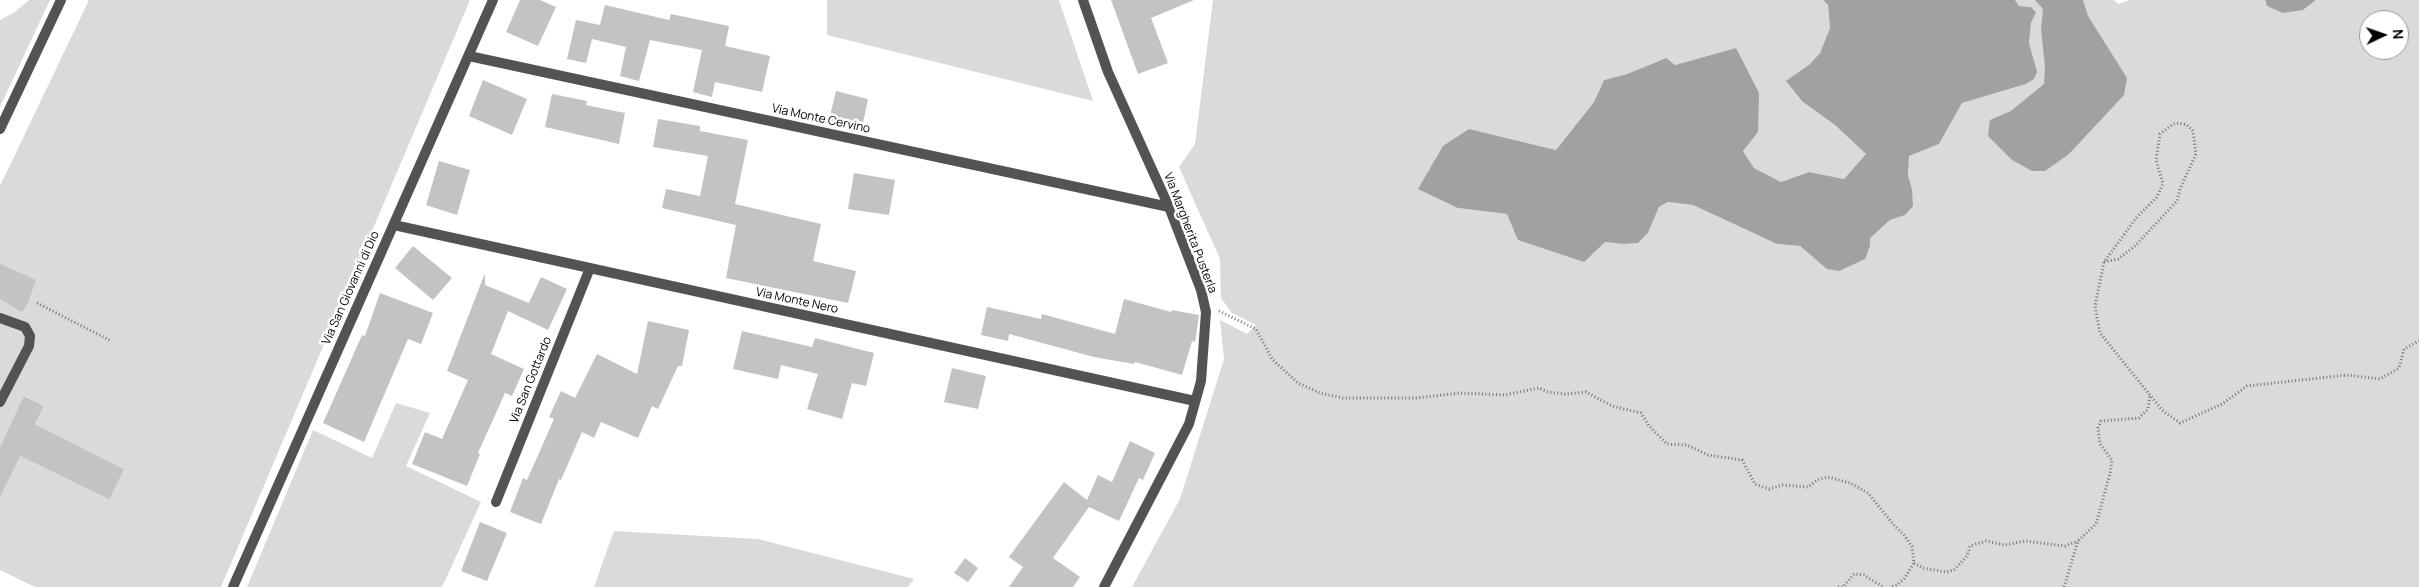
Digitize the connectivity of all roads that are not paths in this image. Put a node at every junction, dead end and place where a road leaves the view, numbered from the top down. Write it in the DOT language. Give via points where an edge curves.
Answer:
graph roads {
  1 [pos="62,0"];
  2 [pos="493,0"];
  3 [pos="1083,0"];
  4 [pos="469,56"];
  5 [pos="0,129"];
  6 [pos="1169,207"];
  7 [pos="394,225"];
  8 [pos="590,268"];
  9 [pos="0,318"];
  10 [pos="1195,401"];
  11 [pos="0,402"];
  12 [pos="496,502"];
  13 [pos="233,587"];
  14 [pos="1104,587"];
  1 -- 5 [label="street"];
  2 -- 4 [label="street, Via San Giovanni di Dio"];
  3 -- 6 [label="street, Via Margherita Pusterla" via="1108,72"];
  4 -- 6 [label="street, Via Monte Cervino"];
  4 -- 7 [label="street, Via San Giovanni di Dio"];
  6 -- 10 [label="street, Via Margherita Pusterla" via="1202,290 1204,304 1206,334 1201,381"];
  7 -- 8 [label="street, Via Monte Nero"];
  7 -- 13 [label="street, Via San Giovanni di Dio"];
  8 -- 10 [label="street, Via Monte Nero"];
  8 -- 12 [label="street, Via San Gottardo"];
  9 -- 11 [label="street" via="25,327 30,336 29,346"];
  10 -- 14 [label="street, Via Margherita Pusterla" via="1189,424"];
}
